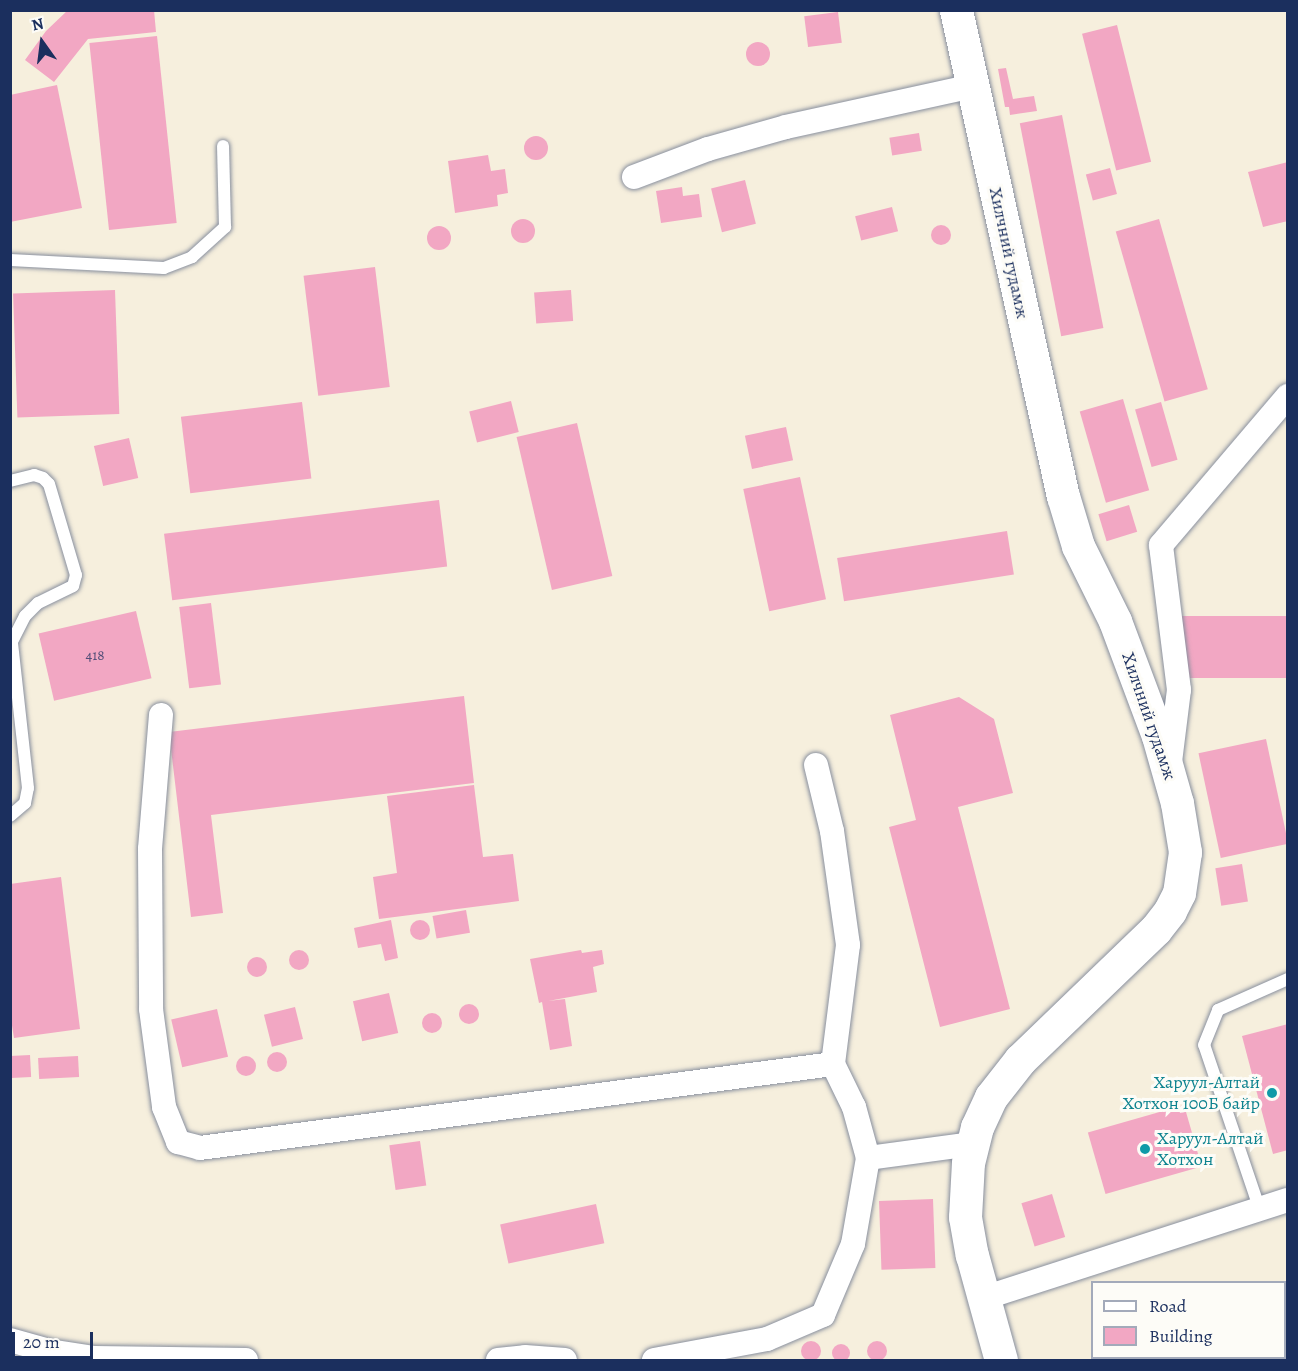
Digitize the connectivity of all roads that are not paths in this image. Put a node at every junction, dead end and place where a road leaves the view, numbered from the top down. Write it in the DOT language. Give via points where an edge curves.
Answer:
graph roads {
  1 [pos="956,10"];
  2 [pos="973,86"];
  3 [pos="223,146"];
  4 [pos="634,177"];
  5 [pos="10,260"];
  6 [pos="1287,396"];
  7 [pos="10,481"];
  8 [pos="11,637"];
  9 [pos="161,715"];
  10 [pos="816,765"];
  11 [pos="1169,769"];
  12 [pos="10,816"];
  13 [pos="1287,979"];
  14 [pos="833,1064"];
  15 [pos="972,1144"];
  16 [pos="868,1158"];
  17 [pos="1287,1200"];
  18 [pos="1260,1209"];
  19 [pos="984,1299"];
  20 [pos="10,1340"];
  21 [pos="93,1359"];
  22 [pos="246,1360"];
  23 [pos="498,1360"];
  24 [pos="564,1360"];
  25 [pos="654,1360"];
  26 [pos="1001,1360"];
  1 -- 2 [label="main road, Хилчний гудамж"];
  2 -- 4 [label="street" via="786,127 708,149"];
  2 -- 11 [label="main road, Хилчний гудамж" via="1063,496 1078,546 1115,621"];
  3 -- 5 [label="lane" via="225,227 192,256 164,268"];
  6 -- 11 [label="street" via="1161,545 1179,690"];
  7 -- 8 [label="lane" via="34,475 49,484 76,575 73,586 38,603"];
  8 -- 12 [label="lane" via="28,788 25,802"];
  9 -- 14 [label="street" via="150,849 151,1009 164,1107 178,1142 200,1148"];
  10 -- 14 [label="street" via="832,831 848,945"];
  11 -- 15 [label="main road, Хилчний гудамж" via="1185,852 1179,893 1170,911 1009,1072 983,1111"];
  13 -- 18 [label="lane" via="1218,1010 1204,1046"];
  14 -- 16 [label="street" via="855,1107"];
  15 -- 16 [label="street"];
  15 -- 19 [label="main road, Хилчний гудамж" via="965,1217"];
  16 -- 25 [label="street" via="853,1244 822,1315 767,1339"];
  17 -- 18 [label="street"];
  18 -- 19 [label="street"];
  19 -- 26 [label="main road, Хилчний гудамж"];
  20 -- 21 [label="street"];
  21 -- 22 [label="street"];
  23 -- 24 [label="street"];
}
